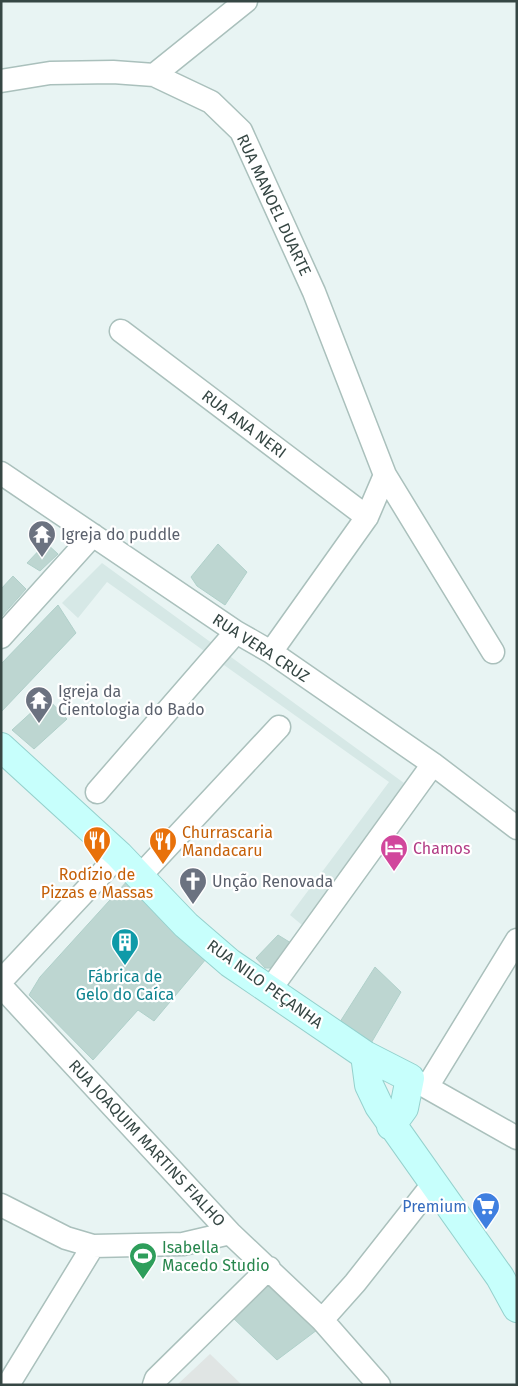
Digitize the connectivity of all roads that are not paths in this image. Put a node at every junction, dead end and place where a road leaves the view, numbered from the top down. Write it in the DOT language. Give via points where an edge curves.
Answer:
graph roads {
  1 [pos="246,1"];
  2 [pos="154,75"];
  3 [pos="1,82"];
  4 [pos="121,331"];
  5 [pos="1,473"];
  6 [pos="385,475"];
  7 [pos="367,517"];
  8 [pos="93,536"];
  9 [pos="236,632"];
  10 [pos="1,637"];
  11 [pos="271,652"];
  12 [pos="493,652"];
  13 [pos="279,727"];
  14 [pos="1,747"];
  15 [pos="434,764"];
  16 [pos="97,792"];
  17 [pos="517,828"];
  18 [pos="119,855"];
  19 [pos="140,876"];
  20 [pos="517,940"];
  21 [pos="1,981"];
  22 [pos="1,986"];
  23 [pos="269,991"];
  24 [pos="365,1055"];
  25 [pos="419,1082"];
  26 [pos="391,1126"];
  27 [pos="517,1138"];
  28 [pos="432,1184"];
  29 [pos="1,1205"];
  30 [pos="230,1233"];
  31 [pos="93,1246"];
  32 [pos="269,1268"];
  33 [pos="517,1308"];
  34 [pos="322,1320"];
  35 [pos="8,1385"];
  36 [pos="154,1385"];
  37 [pos="378,1385"];
  1 -- 2 [label="street"];
  2 -- 3 [label="street, RUA MANOEL DUARTE" via="50,73"];
  2 -- 6 [label="street, RUA MANOEL DUARTE" via="211,102 241,131 314,292"];
  4 -- 7 [label="street, RUA ANA NERI"];
  5 -- 8 [label="street, RUA VERA CRUZ"];
  6 -- 7 [label="street"];
  6 -- 12 [label="street, RUA MANOEL DUARTE"];
  7 -- 11 [label="street"];
  8 -- 9 [label="street, RUA VERA CRUZ"];
  8 -- 10 [label="street"];
  9 -- 11 [label="street, RUA VERA CRUZ"];
  9 -- 16 [label="street"];
  11 -- 15 [label="street, RUA VERA CRUZ"];
  13 -- 19 [label="street"];
  14 -- 18 [label="main road, RUA NILO PEÇANHA"];
  15 -- 17 [label="street, RUA VERA CRUZ"];
  15 -- 23 [label="street"];
  18 -- 19 [label="main road, RUA NILO PEÇANHA"];
  18 -- 21 [label="street"];
  19 -- 23 [label="main road, RUA NILO PEÇANHA" via="186,925"];
  20 -- 25 [label="street"];
  22 -- 30 [label="street, RUA JOAQUIM MARTINS FIALHO"];
  23 -- 24 [label="main road, RUA NILO PEÇANHA"];
  24 -- 25 [label="main road, RUA NILO PEÇANHA"];
  24 -- 26 [label="main road" via="369,1085"];
  25 -- 26 [label="main road"];
  25 -- 27 [label="street, RUA NILO PEÇANHA"];
  26 -- 28 [label="main road"];
  28 -- 33 [label="main road" via="500,1277"];
  28 -- 34 [label="street"];
  29 -- 31 [label="street" via="66,1238"];
  30 -- 31 [label="street" via="183,1244"];
  30 -- 32 [label="street, RUA JOAQUIM MARTINS FIALHO"];
  31 -- 35 [label="street"];
  32 -- 34 [label="street, RUA JOAQUIM MARTINS FIALHO"];
  32 -- 36 [label="street" via="156,1379"];
  34 -- 37 [label="street, RUA JOAQUIM MARTINS FIALHO"];
}
